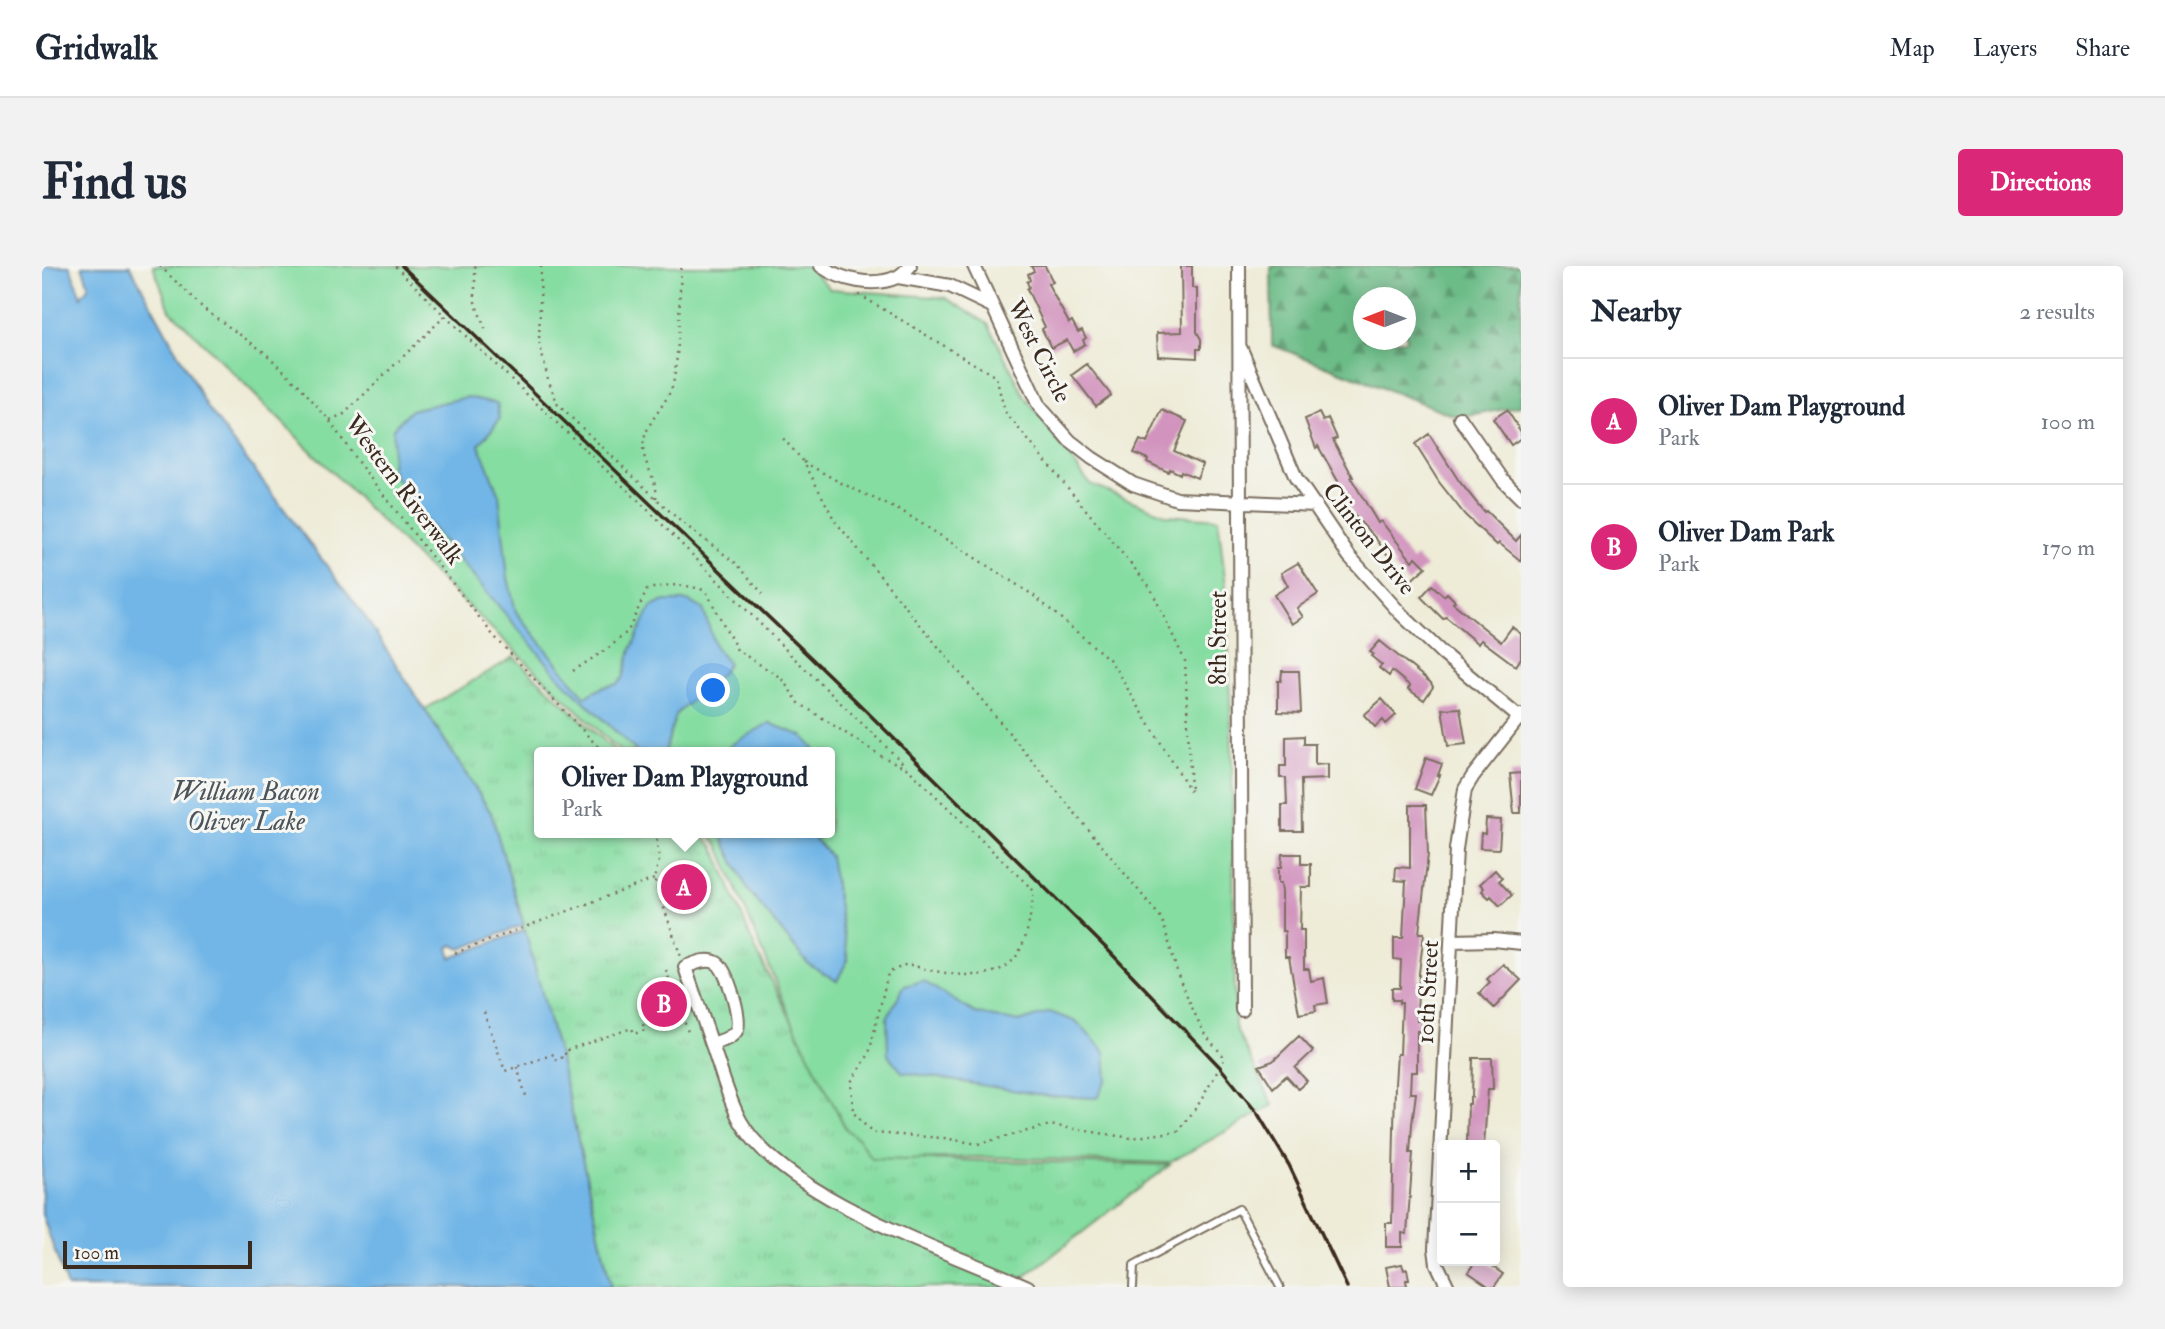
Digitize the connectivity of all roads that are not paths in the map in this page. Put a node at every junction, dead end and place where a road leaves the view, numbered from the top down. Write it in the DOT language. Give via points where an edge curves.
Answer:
graph roads {
  1 [pos="821,266"];
  2 [pos="910,266"];
  3 [pos="974,266"];
  4 [pos="1239,266"];
  5 [pos="898,277"];
  6 [pos="992,306"];
  7 [pos="1239,344"];
  8 [pos="1460,418"];
  9 [pos="1521,498"];
  10 [pos="1238,503"];
  11 [pos="1316,505"];
  12 [pos="1520,717"];
  13 [pos="1452,941"];
  14 [pos="1521,943"];
  15 [pos="1242,1010"];
  16 [pos="712,1044"];
  17 [pos="1028,1287"];
  18 [pos="1133,1287"];
  19 [pos="1280,1287"];
  20 [pos="1448,1287"];
  1 -- 5 [label="street" via="852,281"];
  2 -- 5 [label="street"];
  3 -- 6 [label="street, West Circle"];
  4 -- 7 [label="street, 8th Street"];
  5 -- 6 [label="street" via="950,286"];
  6 -- 10 [label="street, West Circle" via="1039,406 1070,441 1146,490 1177,499"];
  7 -- 10 [label="street, 8th Street"];
  7 -- 11 [label="street, Clinton Drive" via="1296,478"];
  8 -- 9 [label="street"];
  10 -- 11 [label="street, West Circle"];
  10 -- 15 [label="street, 8th Street"];
  11 -- 12 [label="street, Clinton Drive" via="1349,556 1400,612 1467,676"];
  12 -- 13 [label="street, 10th Street" via="1465,789 1456,849"];
  13 -- 14 [label="street"];
  13 -- 20 [label="street, 10th Street" via="1435,1249"];
  16 -- 16 [label="street" via="728,1038 739,1022 722,968 706,960 684,967"];
  16 -- 17 [label="street" via="742,1124 791,1175 868,1218"];
  18 -- 19 [label="lane" via="1135,1265 1239,1209"];
}
